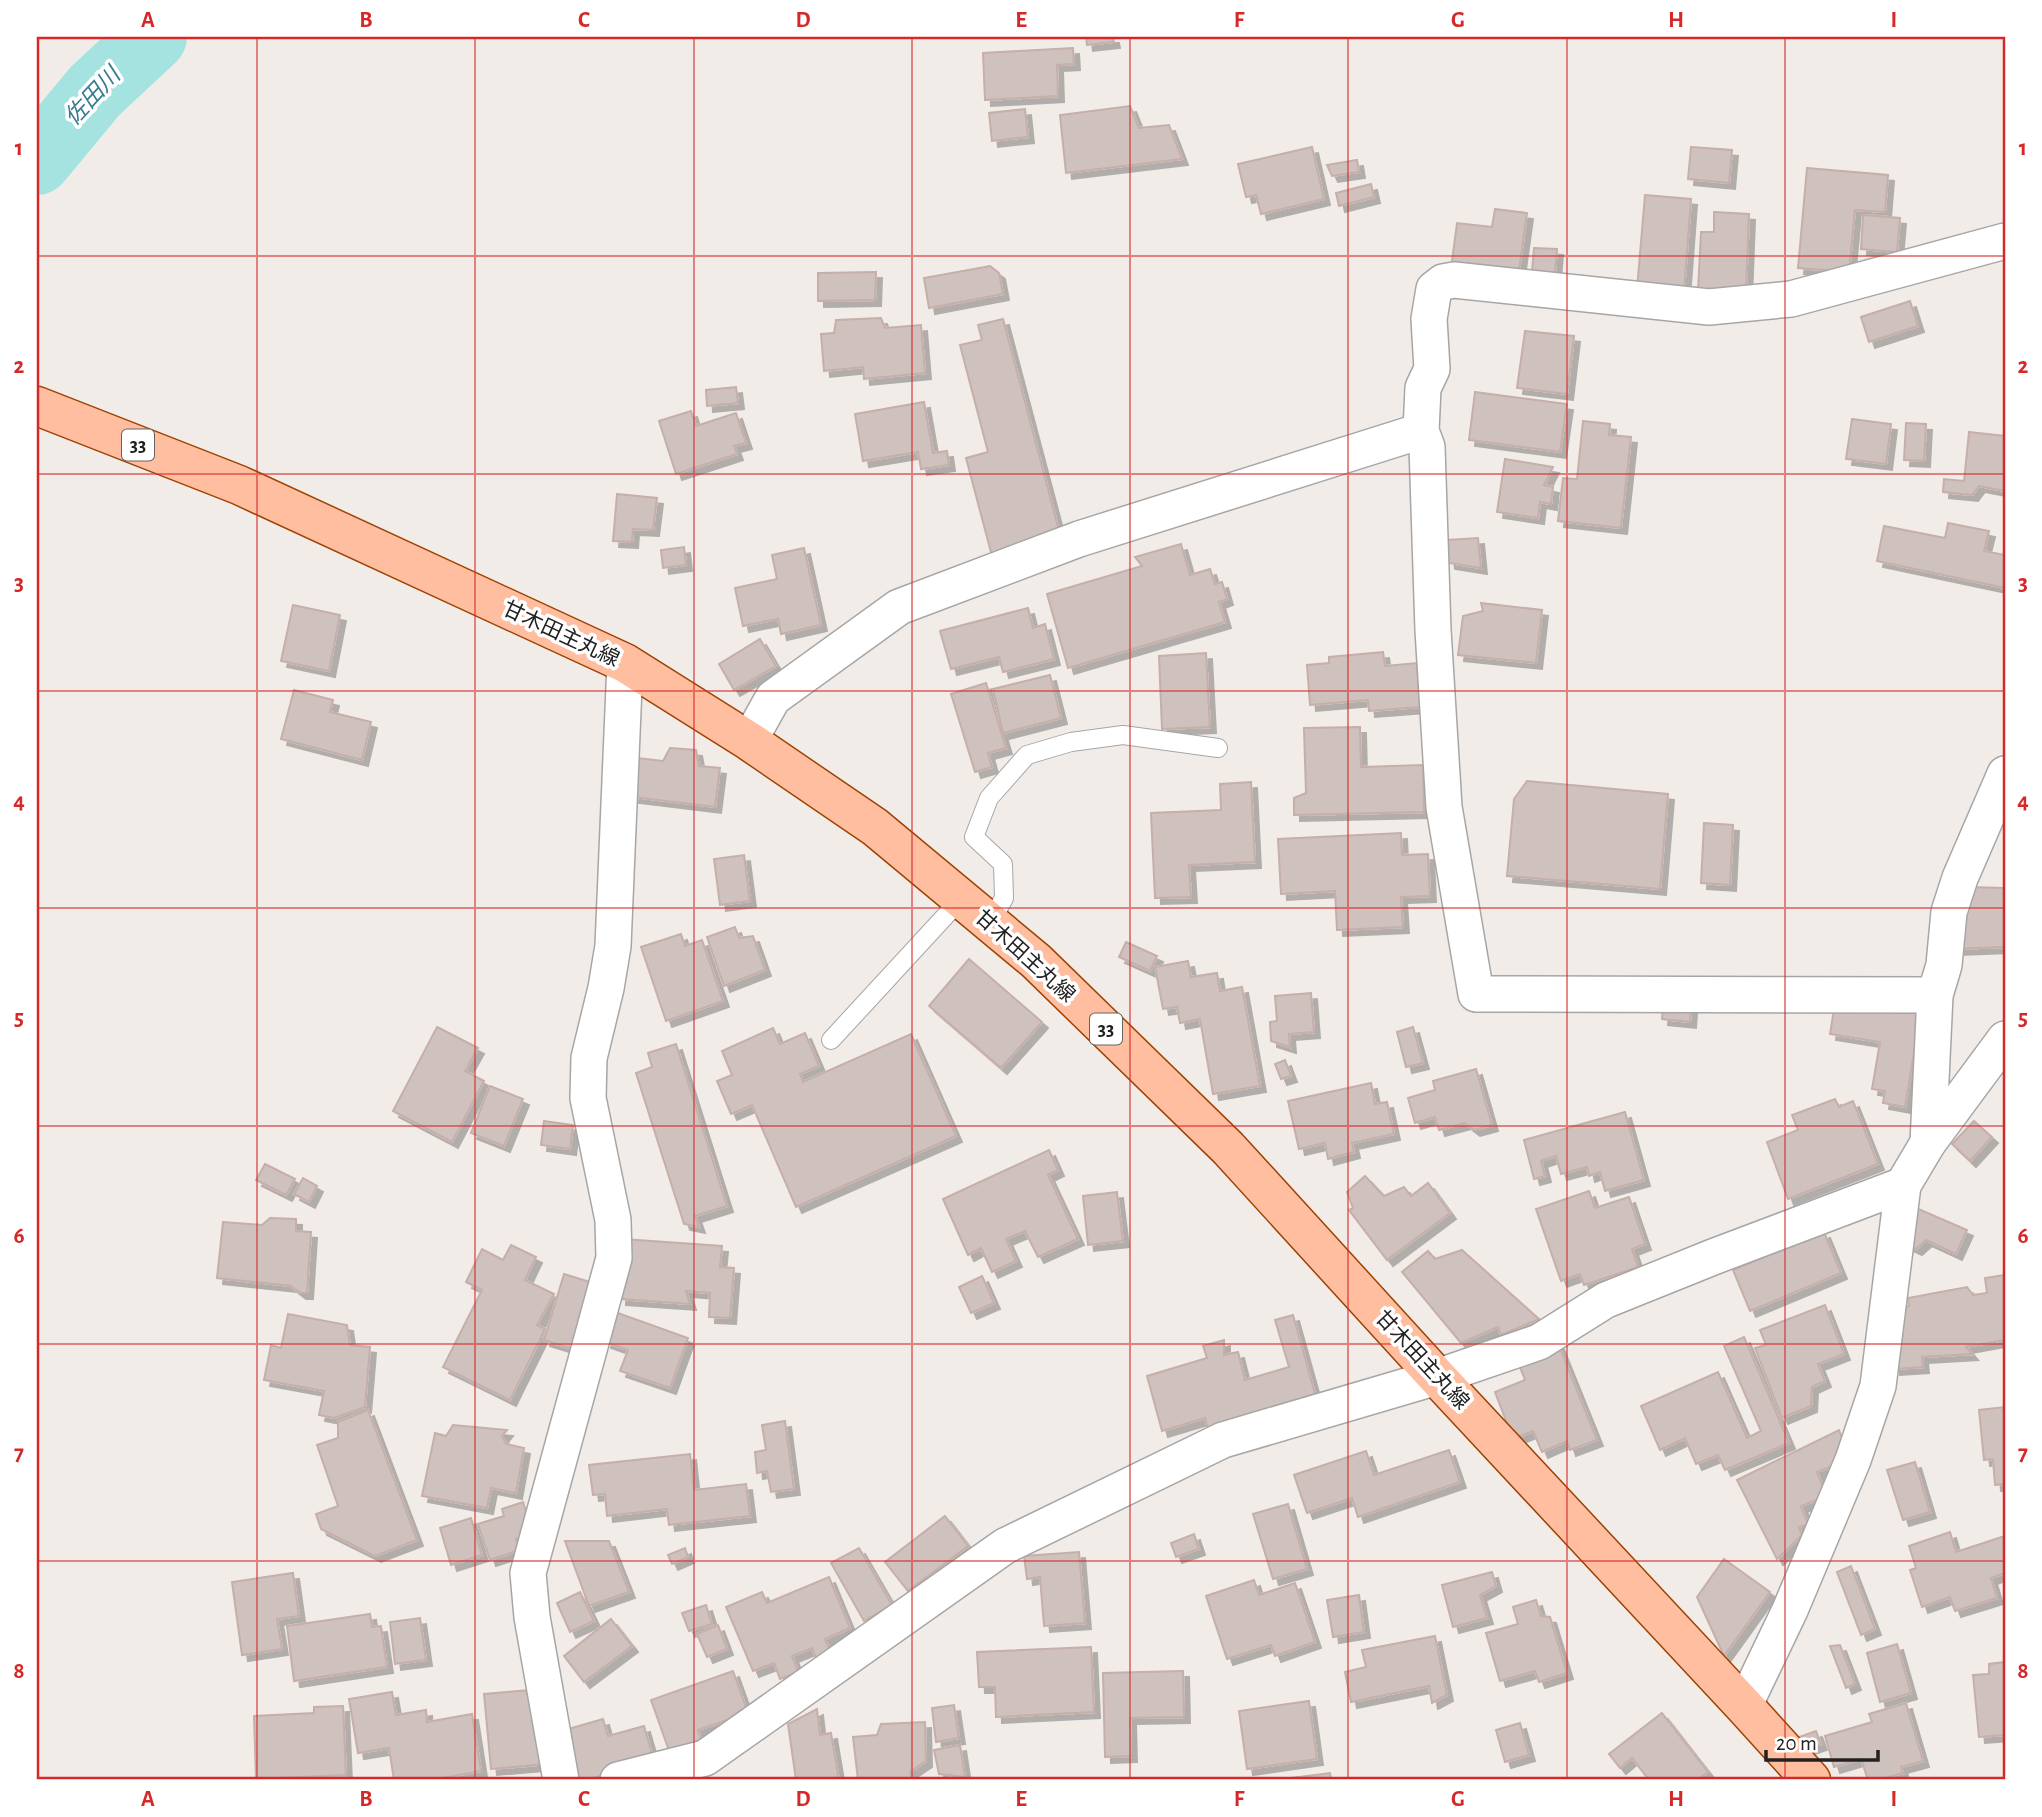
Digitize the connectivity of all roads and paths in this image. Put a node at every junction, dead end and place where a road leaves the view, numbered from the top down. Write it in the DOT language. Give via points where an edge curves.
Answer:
graph roads {
  1 [pos="2005,241"];
  2 [pos="37,406"];
  3 [pos="1421,431"];
  4 [pos="625,663"];
  5 [pos="749,741"];
  6 [pos="1218,748"];
  7 [pos="2005,774"];
  8 [pos="961,899"];
  9 [pos="990,923"];
  10 [pos="1936,995"];
  11 [pos="2005,1039"];
  12 [pos="831,1040"];
  13 [pos="1928,1143"];
  14 [pos="1903,1185"];
  15 [pos="1437,1377"];
  16 [pos="1744,1706"];
  17 [pos="561,1780"];
  18 [pos="618,1780"];
  19 [pos="1811,1780"];
  1 -- 3 [label="street" via="1791,299 1709,307 1443,282 1434,289 1429,319 1432,369 1423,388"];
  2 -- 4 [label="main road, 甘木田主丸線 / 33" via="239,485"];
  3 -- 5 [label="street" via="1079,539 899,607 773,698"];
  3 -- 10 [label="street" via="1427,447 1444,807 1476,994"];
  4 -- 5 [label="main road, 甘木田主丸線 / 33"];
  4 -- 17 [label="street" via="613,946 589,1058 588,1098 614,1220 614,1258 528,1573"];
  5 -- 8 [label="main road, 甘木田主丸線 / 33" via="875,827"];
  6 -- 9 [label="lane" via="1123,734 1027,755 989,798 974,837 1003,864 1004,898"];
  7 -- 10 [label="street" via="1949,912"];
  8 -- 9 [label="main road, 甘木田主丸線 / 33"];
  8 -- 12 [label="lane"];
  9 -- 15 [label="main road, 甘木田主丸線 / 33" via="1036,961 1227,1148"];
  10 -- 13 [label="street"];
  11 -- 13 [label="street"];
  13 -- 14 [label="street"];
  14 -- 15 [label="street" via="1606,1300 1539,1342"];
  14 -- 16 [label="street" via="1878,1387 1853,1460 1790,1610"];
  15 -- 16 [label="main road, 甘木田主丸線 / 33"];
  15 -- 18 [label="street" via="1223,1440 1029,1534 1005,1546 705,1758"];
  16 -- 19 [label="main road, 甘木田主丸線 / 33"];
}
